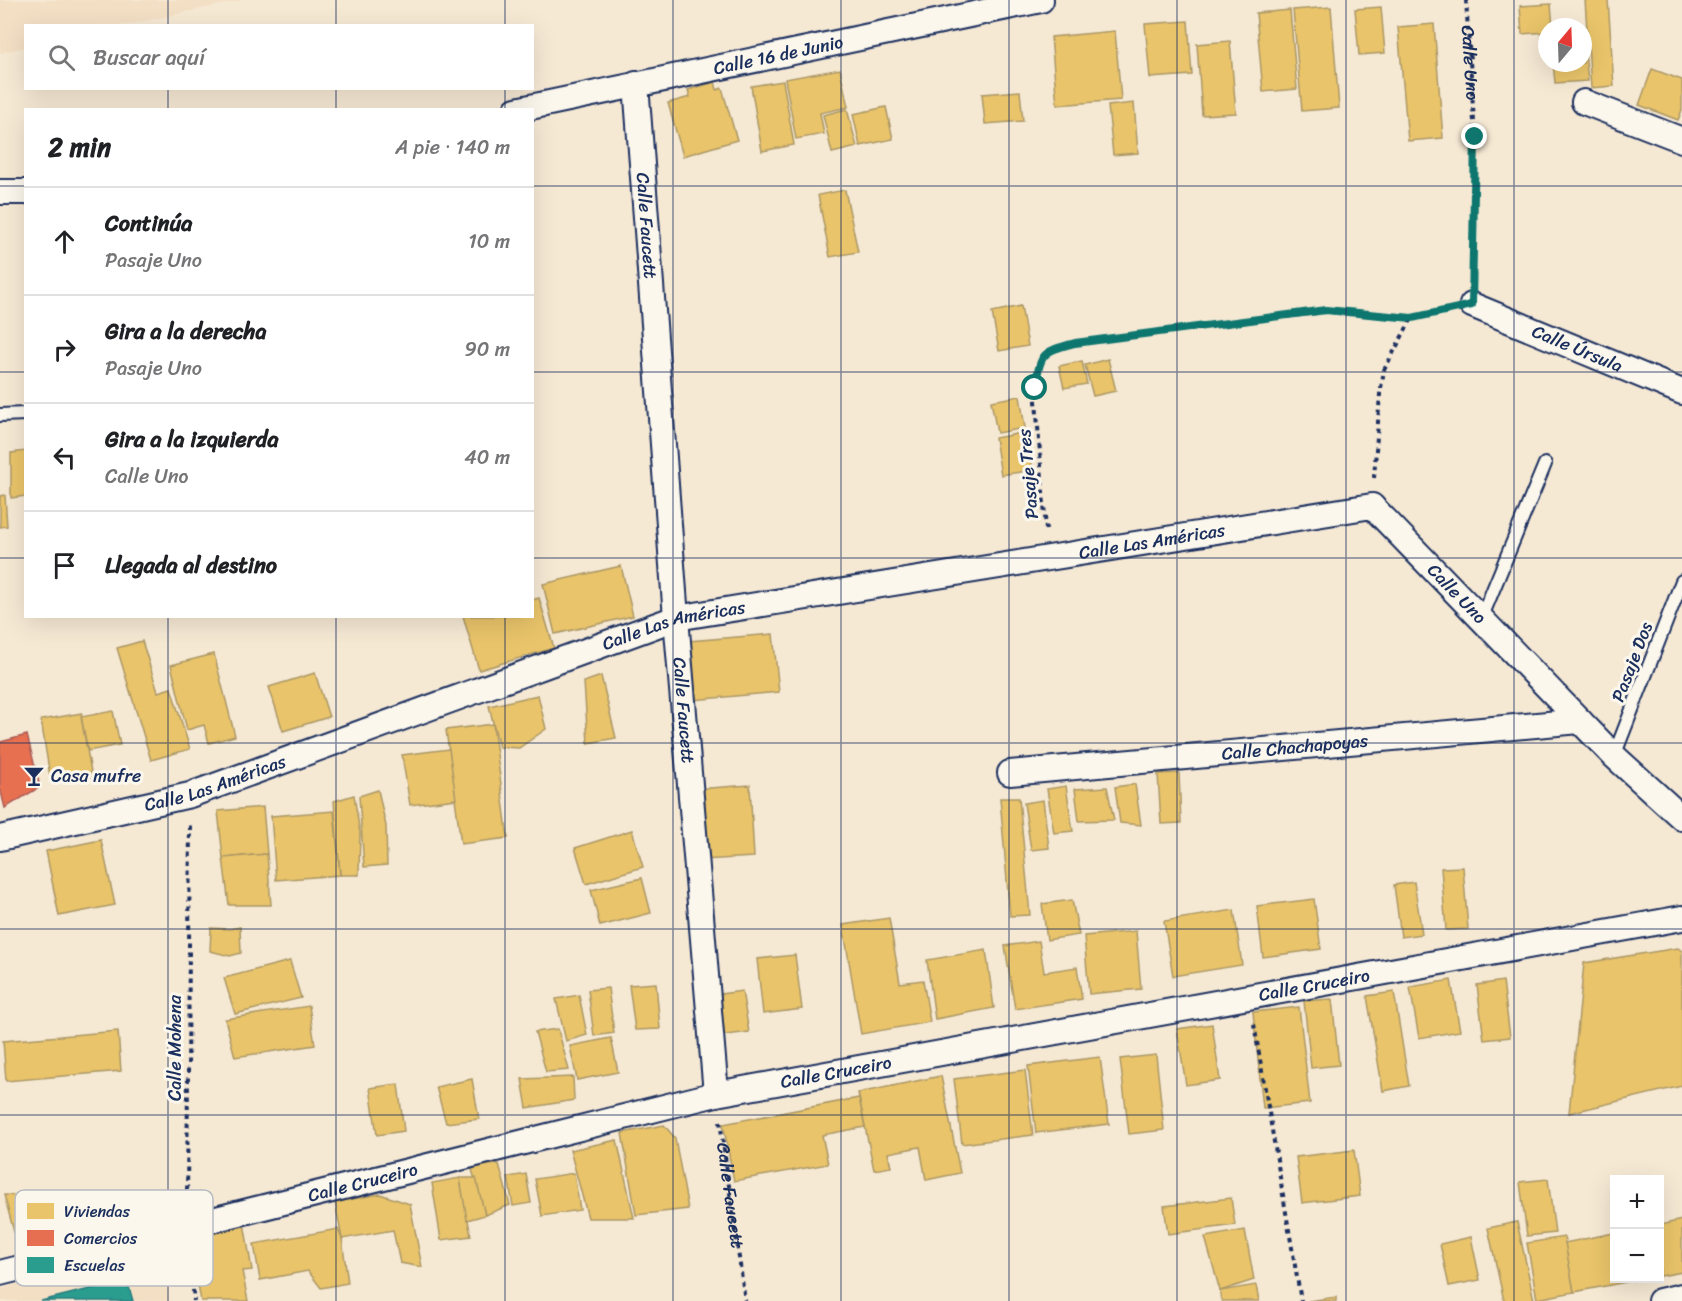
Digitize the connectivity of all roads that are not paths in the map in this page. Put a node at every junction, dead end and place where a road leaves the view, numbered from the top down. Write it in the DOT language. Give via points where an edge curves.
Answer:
graph roads {
  1 [pos="1041,0"];
  2 [pos="636,84"];
  3 [pos="1584,102"];
  4 [pos="525,108"];
  5 [pos="1682,140"];
  6 [pos="0,192"];
  7 [pos="24,192"];
  8 [pos="1472,305"];
  9 [pos="1682,392"];
  10 [pos="24,414"];
  11 [pos="0,415"];
  12 [pos="1545,464"];
  13 [pos="1372,506"];
  14 [pos="1682,581"];
  15 [pos="676,618"];
  16 [pos="1481,619"];
  17 [pos="1580,721"];
  18 [pos="1614,756"];
  19 [pos="1010,773"];
  20 [pos="1682,818"];
  21 [pos="0,838"];
  22 [pos="1682,918"];
  23 [pos="716,1094"];
  24 [pos="213,1219"];
  25 [pos="15,1269"];
  26 [pos="0,1273"];
  27 [pos="1682,1296"];
  28 [pos="1660,1301"];
  1 -- 2 [label="street, Calle 16 de Junio"];
  2 -- 4 [label="street, Calle 16 de Junio"];
  2 -- 15 [label="street, Calle Faucett"];
  3 -- 5 [label="street"];
  6 -- 7 [label="street"];
  8 -- 9 [label="street, Calle Úrsula"];
  10 -- 11 [label="lane"];
  12 -- 16 [label="lane"];
  13 -- 15 [label="street, Calle Las Américas"];
  13 -- 16 [label="street, Calle Uno"];
  14 -- 18 [label="lane, Pasaje Dos"];
  15 -- 21 [label="street, Calle Las Américas" via="190,795"];
  15 -- 23 [label="street, Calle Faucett"];
  16 -- 17 [label="street, Calle Uno"];
  17 -- 18 [label="street, Calle Uno"];
  17 -- 19 [label="street, Calle Chachapoyas"];
  18 -- 20 [label="street, Calle Uno"];
  22 -- 23 [label="street, Calle Cruceiro"];
  23 -- 24 [label="street, Calle Cruceiro"];
  25 -- 26 [label="street, Calle Cruceiro"];
  27 -- 28 [label="street"];
}
